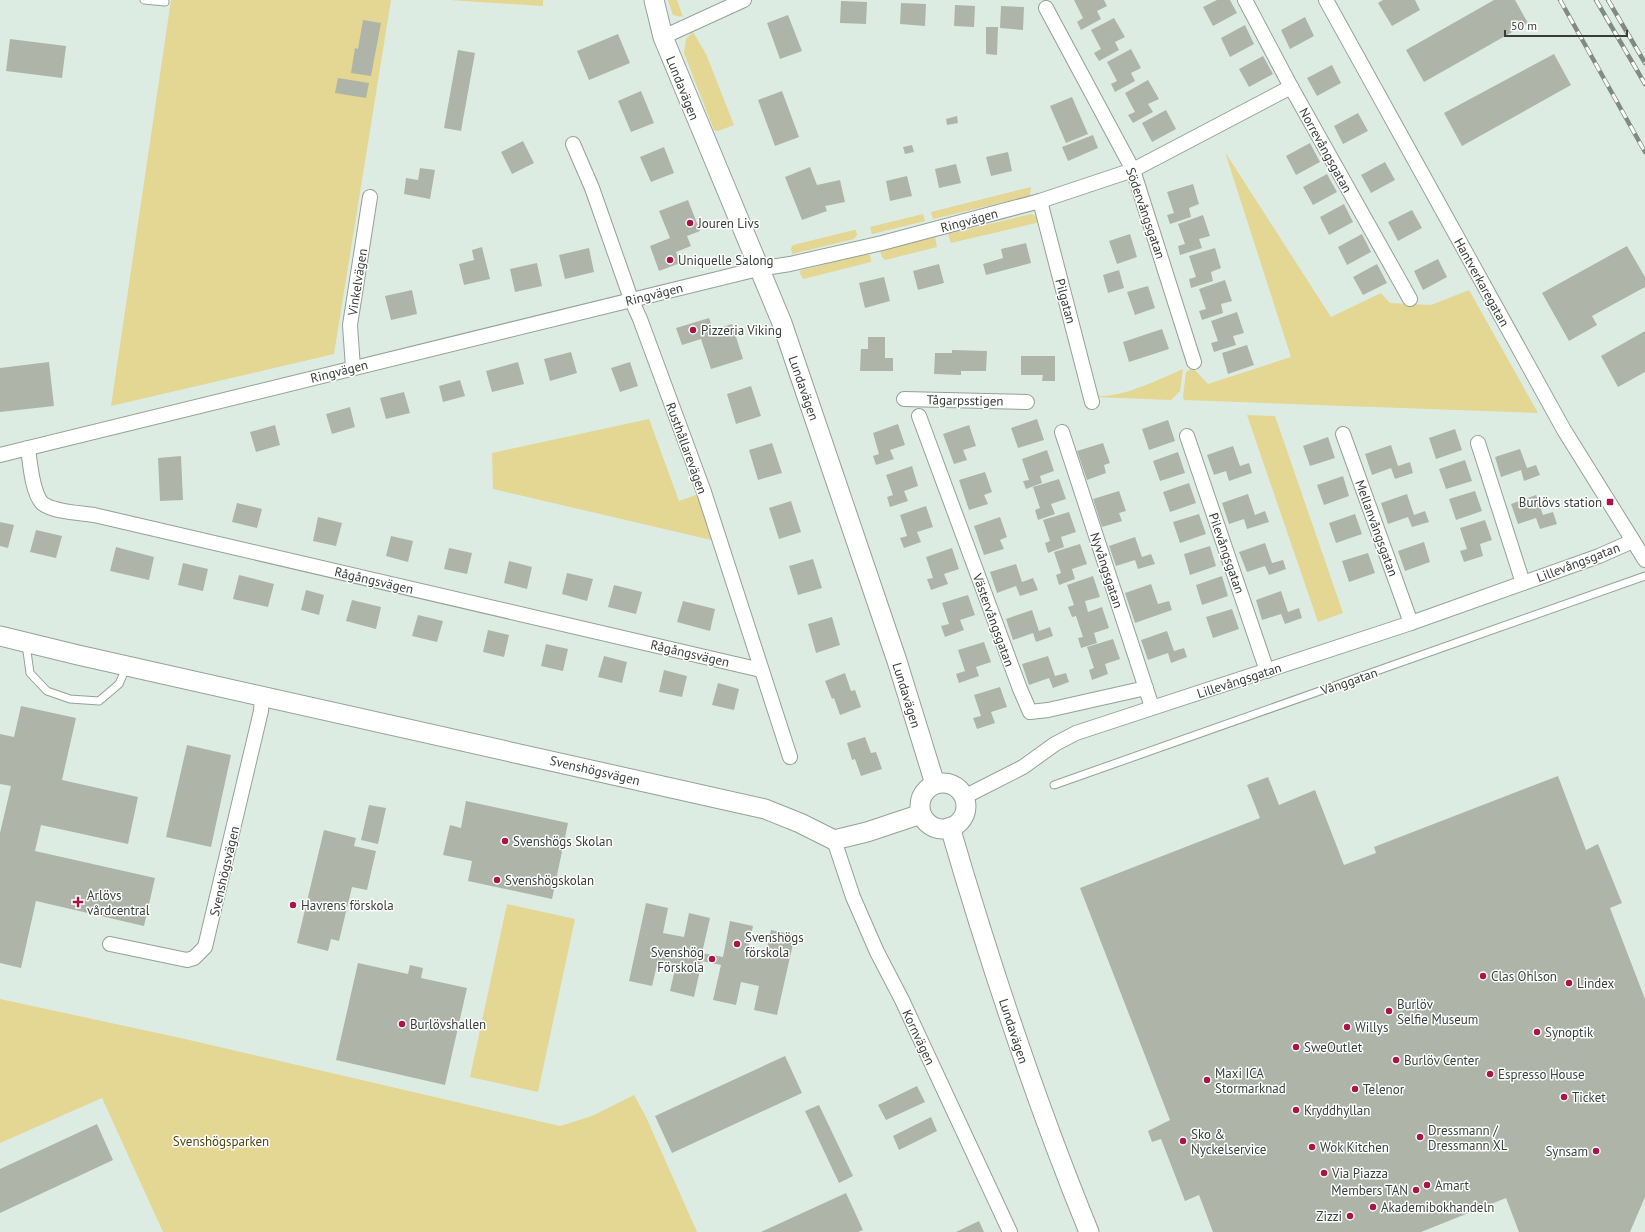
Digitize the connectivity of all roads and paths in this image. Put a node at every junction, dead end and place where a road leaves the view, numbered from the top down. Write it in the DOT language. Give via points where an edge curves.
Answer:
graph roads {
  1 [pos="144,0"];
  2 [pos="654,0"];
  3 [pos="744,0"];
  4 [pos="1245,0"];
  5 [pos="1326,0"];
  6 [pos="165,2"];
  7 [pos="1046,8"];
  8 [pos="663,37"];
  9 [pos="1291,87"];
  10 [pos="573,144"];
  11 [pos="1133,170"];
  12 [pos="370,197"];
  13 [pos="1040,201"];
  14 [pos="758,269"];
  15 [pos="1410,298"];
  16 [pos="631,299"];
  17 [pos="1194,362"];
  18 [pos="353,368"];
  19 [pos="904,399"];
  20 [pos="1027,402"];
  21 [pos="1092,402"];
  22 [pos="919,416"];
  23 [pos="1062,432"];
  24 [pos="1343,434"];
  25 [pos="1187,436"];
  26 [pos="1478,443"];
  27 [pos="28,448"];
  28 [pos="0,455"];
  29 [pos="1633,541"];
  30 [pos="1645,560"];
  31 [pos="1645,576"];
  32 [pos="1523,583"];
  33 [pos="1411,623"];
  34 [pos="0,636"];
  35 [pos="25,642"];
  36 [pos="127,666"];
  37 [pos="761,670"];
  38 [pos="1267,671"];
  39 [pos="1146,688"];
  40 [pos="262,696"];
  41 [pos="1152,707"];
  42 [pos="790,757"];
  43 [pos="936,784"];
  44 [pos="1054,785"];
  45 [pos="964,797"];
  46 [pos="921,814"];
  47 [pos="950,827"];
  48 [pos="834,840"];
  49 [pos="110,944"];
  50 [pos="1010,1232"];
  51 [pos="1089,1232"];
  1 -- 6 [label="lane"];
  2 -- 8 [label="main road, Lundavägen"];
  3 -- 8 [label="street"];
  4 -- 9 [label="street, Norrevångsgatan"];
  5 -- 29 [label="street, Hantverkaregatan" via="1564,430"];
  7 -- 11 [label="street, Södervångsgatan"];
  8 -- 14 [label="main road, Lundavägen"];
  9 -- 11 [label="street, Ringvägen"];
  9 -- 15 [label="street, Norrevångsgatan"];
  10 -- 16 [label="street, Rusthållarevägen" via="592,188"];
  11 -- 13 [label="street, Ringvägen"];
  11 -- 17 [label="street, Södervångsgatan"];
  12 -- 18 [label="street, Vinkelvägen" via="350,325"];
  13 -- 14 [label="street, Ringvägen" via="882,243"];
  13 -- 21 [label="street, Pilgatan"];
  14 -- 16 [label="street, Ringvägen"];
  14 -- 43 [label="main road, Lundavägen" via="782,323"];
  16 -- 18 [label="street, Ringvägen"];
  16 -- 37 [label="street, Rusthållarevägen" via="704,492"];
  18 -- 27 [label="street, Ringvägen"];
  19 -- 20 [label="street, Tågarpsstigen"];
  22 -- 39 [label="street, Västervångsgatan" via="1030,712"];
  23 -- 39 [label="street, Nyvångsgatan"];
  24 -- 33 [label="street, Mellanvångsgatan"];
  25 -- 38 [label="street, Pilevångsgatan"];
  26 -- 32 [label="street, Lillevångsgatan"];
  27 -- 28 [label="street, Ringvägen"];
  27 -- 37 [label="street, Rågångsvägen" via="36,490 42,503 54,509 94,515"];
  29 -- 30 [label="street, Hantverkaregatan"];
  29 -- 32 [label="street, Lillevångsgatan"];
  31 -- 44 [label="lane, Vånggatan"];
  32 -- 33 [label="street, Lillevångsgatan"];
  33 -- 38 [label="street, Lillevångsgatan"];
  34 -- 35 [label="main road, Svenshögsvägen"];
  35 -- 36 [label="main road, Svenshögsvägen"];
  35 -- 36 [label="lane" via="30,673 47,691 70,699 99,701 119,684"];
  36 -- 40 [label="main road, Svenshögsvägen"];
  37 -- 42 [label="street, Rusthållarevägen"];
  38 -- 41 [label="street, Lillevångsgatan"];
  39 -- 41 [label="street, Nyvångsgatan"];
  40 -- 48 [label="main road, Svenshögsvägen" via="765,809"];
  40 -- 49 [label="street, Svenshögsvägen" via="259,719 205,947 194,958 187,960"];
  41 -- 45 [label="street, Lillevångsgatan" via="1076,733 1055,744 1023,767"];
  43 -- 45 [label="main road" via="956,786"];
  43 -- 46 [label="main road" via="922,796"];
  45 -- 47 [label="main road" via="965,812 962,819"];
  46 -- 47 [label="main road" via="933,826"];
  46 -- 48 [label="main road"];
  47 -- 51 [label="main road, Lundavägen" via="1026,1066"];
  48 -- 50 [label="street, Kornvägen" via="853,897 877,952"];
}
